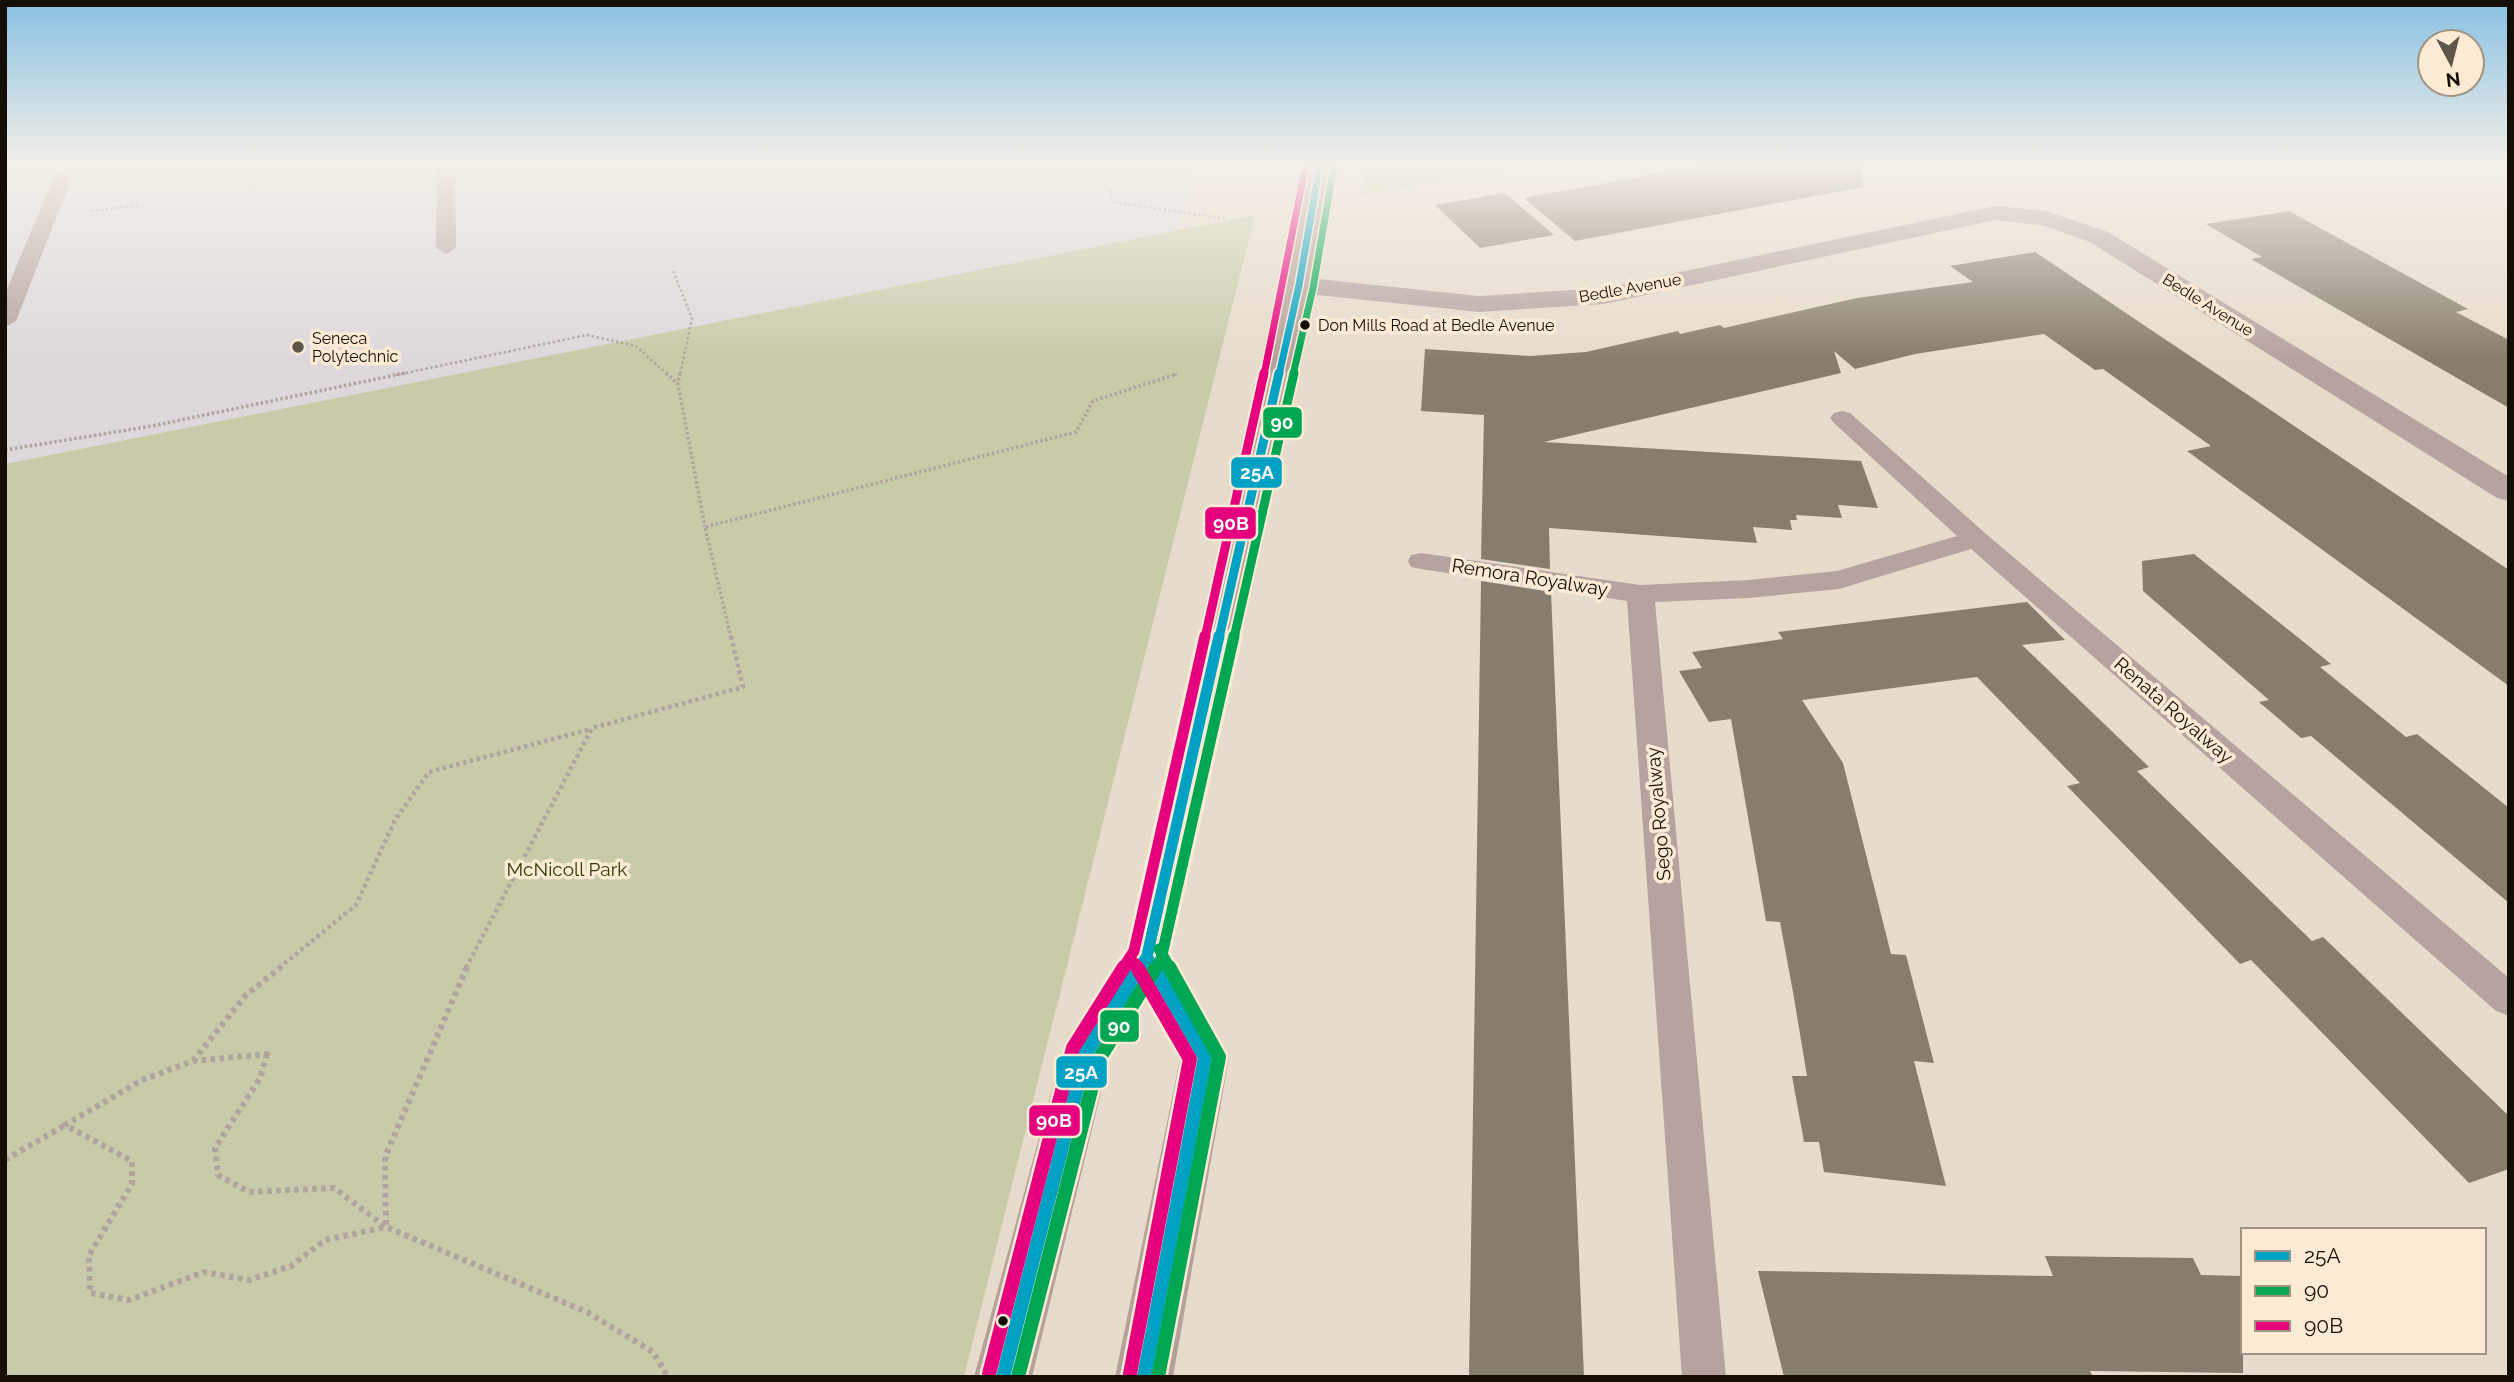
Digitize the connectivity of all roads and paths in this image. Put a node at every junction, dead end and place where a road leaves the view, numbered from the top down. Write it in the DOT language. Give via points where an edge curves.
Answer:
graph roads {
  1 [pos="42,228"];
  2 [pos="446,228"];
  3 [pos="1309,228"];
  4 [pos="1926,228"];
  5 [pos="2075,228"];
  6 [pos="446,248"];
  7 [pos="673,271"];
  8 [pos="1300,285"];
  9 [pos="5,321"];
  10 [pos="1177,374"];
  11 [pos="678,384"];
  12 [pos="1842,418"];
  13 [pos="5,450"];
  14 [pos="2509,491"];
  15 [pos="705,527"];
  16 [pos="1976,539"];
  17 [pos="1421,561"];
  18 [pos="1640,594"];
  19 [pos="592,728"];
  20 [pos="1147,956"];
  21 [pos="2509,1000"];
  22 [pos="193,1061"];
  23 [pos="65,1125"];
  24 [pos="5,1160"];
  25 [pos="386,1227"];
  26 [pos="668,1377"];
  27 [pos="1003,1377"];
  28 [pos="1144,1377"];
  29 [pos="1704,1377"];
  1 -- 9 [label="lane"];
  2 -- 6 [label="lane"];
  3 -- 8 [label="main road"];
  4 -- 8 [label="street, Bedle Avenue" via="1604,296 1479,304"];
  5 -- 14 [label="street, Bedle Avenue" via="2099,237"];
  7 -- 11 [label="path" via="692,318"];
  8 -- 20 [label="main road"];
  10 -- 15 [label="path" via="1093,401 1076,432"];
  11 -- 13 [label="path" via="636,346 587,335 152,426"];
  11 -- 15 [label="path"];
  12 -- 16 [label="lane, Renata Royalway"];
  15 -- 19 [label="path" via="743,687"];
  16 -- 18 [label="lane" via="1839,580"];
  16 -- 21 [label="lane, Renata Royalway"];
  17 -- 18 [label="lane, Remora Royalway"];
  18 -- 29 [label="lane, Sego Royalway"];
  19 -- 22 [label="path" via="429,772 395,820 356,905 246,995"];
  19 -- 25 [label="path" via="474,950 385,1157"];
  20 -- 27 [label="main road" via="1086,1053"];
  20 -- 28 [label="main road" via="1205,1057"];
  22 -- 23 [label="path" via="142,1080"];
  22 -- 25 [label="path" via="267,1054 260,1078 215,1148 218,1175 249,1192 334,1188"];
  23 -- 24 [label="path"];
  23 -- 25 [label="path" via="132,1161 132,1184 89,1255 90,1293 129,1300 204,1272 249,1280 291,1266 325,1240"];
  25 -- 26 [label="path" via="587,1312 653,1352"];
}
